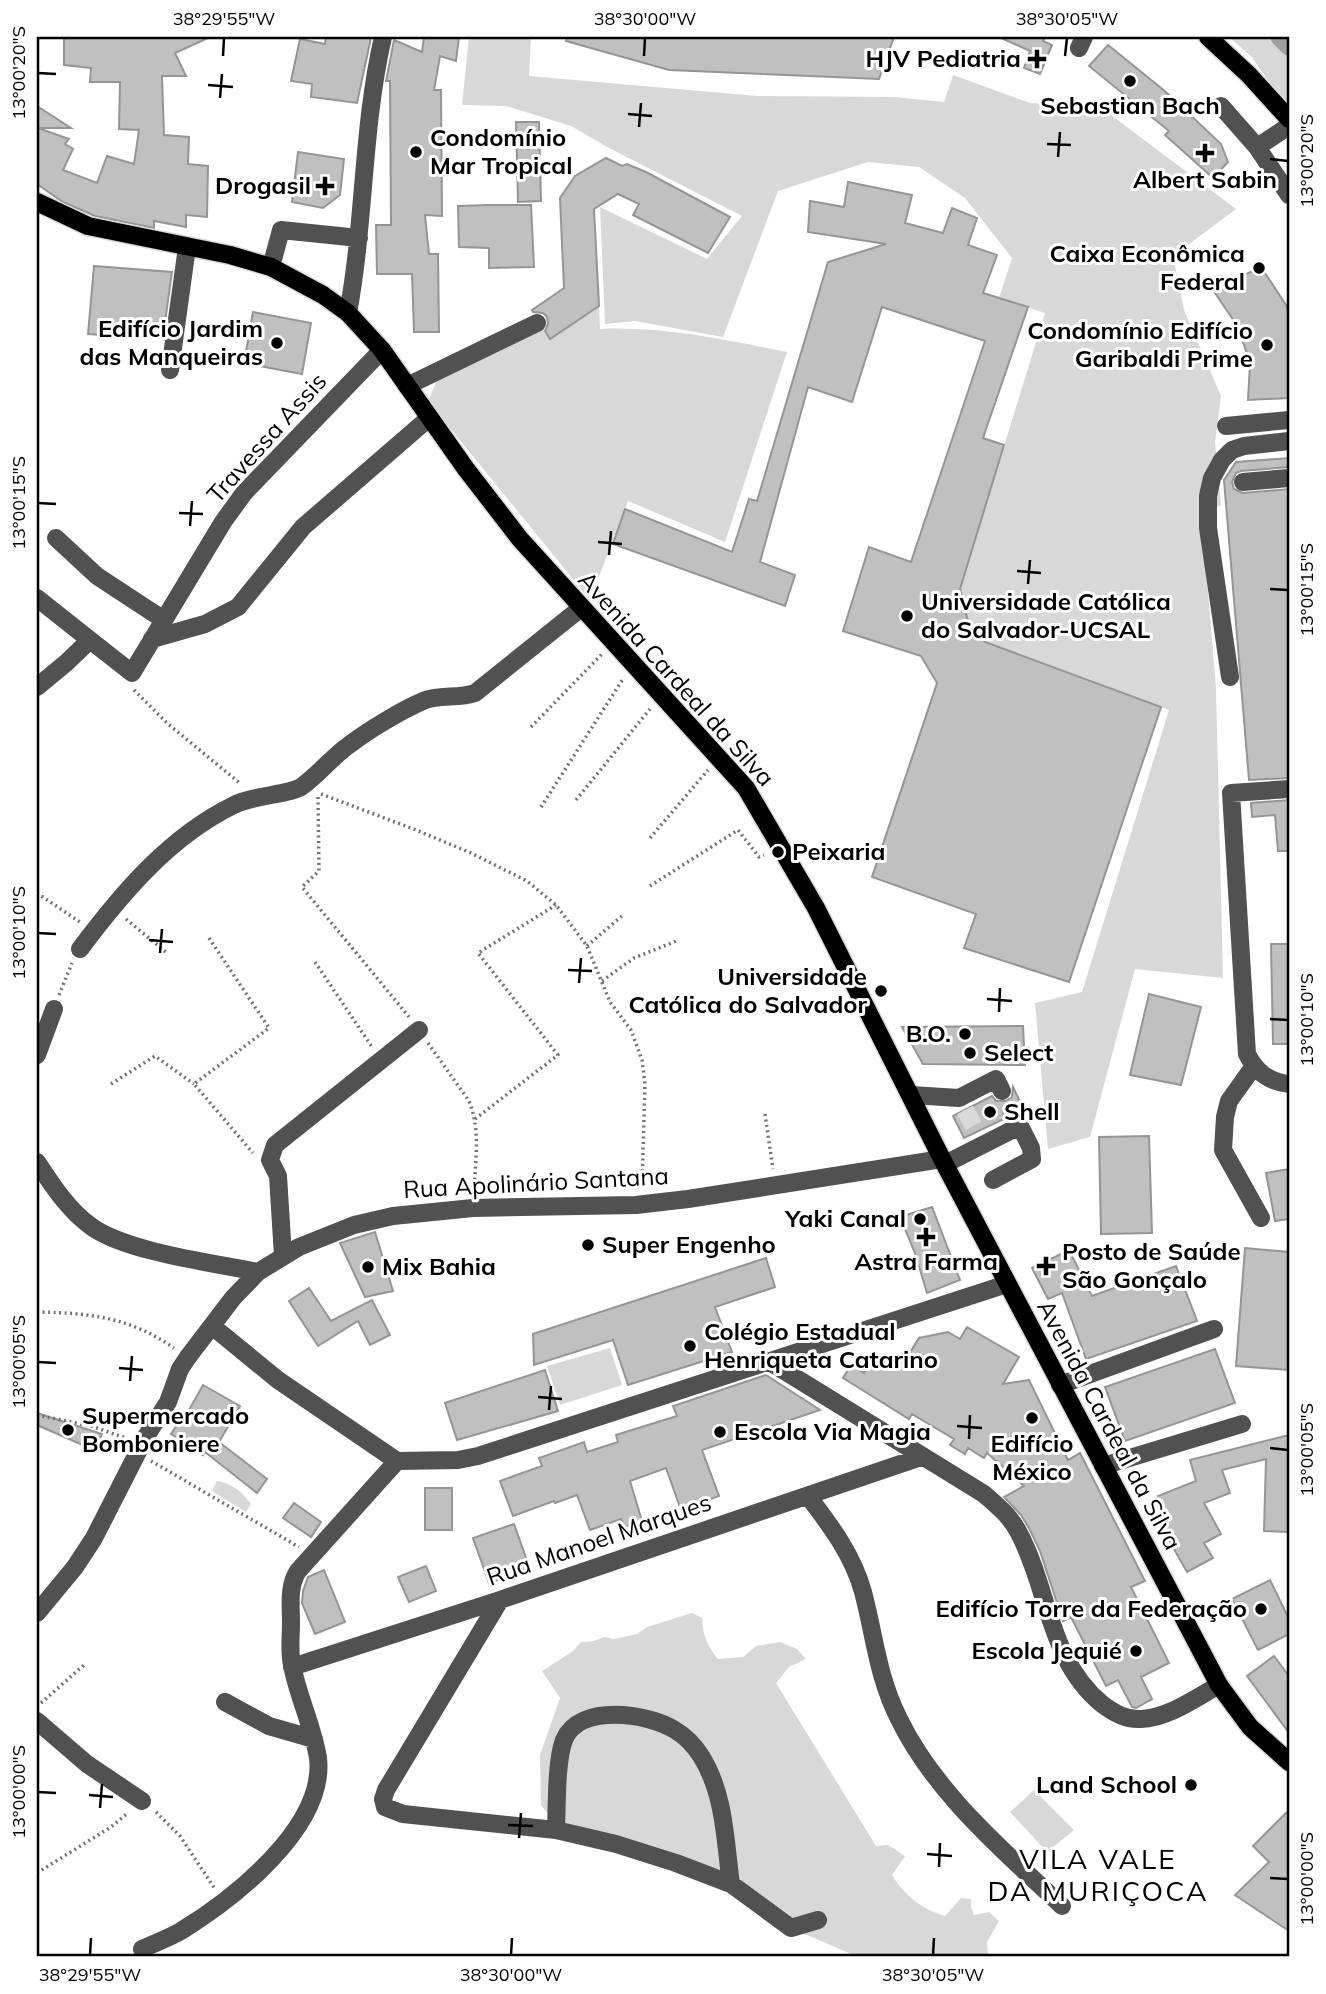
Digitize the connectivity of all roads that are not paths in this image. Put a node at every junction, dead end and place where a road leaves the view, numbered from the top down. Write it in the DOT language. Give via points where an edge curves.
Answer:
graph roads {
  1 [pos="383,37"];
  2 [pos="1208,37"];
  3 [pos="1270,96"];
  4 [pos="1289,99"];
  5 [pos="1221,106"];
  6 [pos="1289,119"];
  7 [pos="1289,126"];
  8 [pos="1257,147"];
  9 [pos="1289,195"];
  10 [pos="37,202"];
  11 [pos="359,238"];
  12 [pos="187,247"];
  13 [pos="271,267"];
  14 [pos="348,313"];
  15 [pos="537,323"];
  16 [pos="382,351"];
  17 [pos="170,370"];
  18 [pos="407,386"];
  19 [pos="429,418"];
  20 [pos="1289,419"];
  21 [pos="1226,426"];
  22 [pos="1289,441"];
  23 [pos="1289,478"];
  24 [pos="1243,482"];
  25 [pos="56,538"];
  26 [pos="37,598"];
  27 [pos="581,608"];
  28 [pos="164,620"];
  29 [pos="152,639"];
  30 [pos="90,640"];
  31 [pos="1230,677"];
  32 [pos="37,687"];
  33 [pos="1289,789"];
  34 [pos="80,949"];
  35 [pos="54,1009"];
  36 [pos="419,1030"];
  37 [pos="37,1055"];
  38 [pos="1254,1066"];
  39 [pos="1289,1084"];
  40 [pos="1002,1091"];
  41 [pos="911,1095"];
  42 [pos="943,1161"];
  43 [pos="37,1162"];
  44 [pos="993,1180"];
  45 [pos="1261,1218"];
  46 [pos="283,1256"];
  47 [pos="257,1272"];
  48 [pos="1007,1284"];
  49 [pos="212,1326"];
  50 [pos="1214,1329"];
  51 [pos="770,1362"];
  52 [pos="1060,1385"];
  53 [pos="1242,1424"];
  54 [pos="921,1457"];
  55 [pos="397,1461"];
  56 [pos="1103,1466"];
  57 [pos="808,1496"];
  58 [pos="500,1600"];
  59 [pos="37,1613"];
  60 [pos="292,1667"];
  61 [pos="1219,1685"];
  62 [pos="225,1702"];
  63 [pos="37,1721"];
  64 [pos="314,1739"];
  65 [pos="1289,1762"];
  66 [pos="142,1801"];
  67 [pos="556,1830"];
  68 [pos="731,1884"];
  69 [pos="1062,1906"];
  70 [pos="818,1920"];
  71 [pos="142,1948"];
  1 -- 11 [label="street" via="368,131"];
  2 -- 3 [label="main road"];
  3 -- 4 [label="main road"];
  3 -- 6 [label="main road"];
  5 -- 8 [label="street"];
  7 -- 8 [label="street"];
  8 -- 9 [label="street"];
  10 -- 12 [label="main road, Avenida Cardeal da Silva" via="88,226"];
  11 -- 13 [label="street" via="281,230"];
  11 -- 14 [label="street"];
  12 -- 13 [label="main road, Avenida Cardeal da Silva"];
  12 -- 17 [label="street"];
  13 -- 14 [label="main road, Avenida Cardeal da Silva"];
  14 -- 16 [label="main road, Avenida Cardeal da Silva"];
  15 -- 18 [label="street"];
  16 -- 18 [label="main road, Avenida Cardeal da Silva"];
  16 -- 28 [label="street, Travessa Assis" via="244,493"];
  18 -- 19 [label="main road, Avenida Cardeal da Silva"];
  19 -- 27 [label="main road, Avenida Cardeal da Silva" via="520,539"];
  19 -- 29 [label="street" via="303,527 238,607 205,624"];
  20 -- 21 [label="street"];
  22 -- 31 [label="street" via="1232,450 1212,478 1208,528"];
  23 -- 24 [label="street"];
  25 -- 28 [label="street" via="97,576"];
  26 -- 30 [label="street"];
  27 -- 34 [label="street" via="475,693 421,702 350,744 299,788 237,803 194,829 129,887"];
  27 -- 41 [label="main road, Avenida Cardeal da Silva" via="746,788 859,990"];
  28 -- 29 [label="street, Travessa Assis"];
  29 -- 30 [label="street, Travessa Assis" via="132,673"];
  30 -- 32 [label="street"];
  33 -- 38 [label="street" via="1231,793 1245,1038"];
  35 -- 37 [label="street"];
  36 -- 46 [label="street" via="275,1146 271,1160 278,1176"];
  38 -- 39 [label="street" via="1266,1077"];
  38 -- 45 [label="street" via="1229,1101 1223,1150"];
  40 -- 41 [label="street" via="996,1079 962,1104"];
  41 -- 42 [label="main road, Avenida Cardeal da Silva"];
  42 -- 44 [label="street, Rua Apolinário Santana" via="1017,1120 1032,1159"];
  42 -- 46 [label="street, Rua Apolinário Santana" via="644,1204 473,1208 393,1216 354,1225"];
  42 -- 48 [label="main road, Avenida Cardeal da Silva"];
  43 -- 47 [label="street" via="75,1212 108,1236"];
  46 -- 47 [label="street, Rua Apolinário Santana"];
  47 -- 49 [label="street, Rua Apolinário Santana"];
  48 -- 51 [label="street"];
  48 -- 52 [label="main road, Avenida Cardeal da Silva"];
  49 -- 55 [label="street" via="278,1380"];
  49 -- 59 [label="street, Rua Apolinário Santana" via="180,1369 168,1402 94,1538"];
  50 -- 52 [label="street"];
  51 -- 54 [label="street"];
  51 -- 55 [label="street" via="478,1456"];
  52 -- 56 [label="main road, Avenida Cardeal da Silva"];
  53 -- 56 [label="street"];
  54 -- 57 [label="street, Rua Manoel Marques"];
  54 -- 61 [label="street" via="1004,1511 1029,1554 1066,1660 1108,1709 1144,1719 1178,1708"];
  55 -- 60 [label="street" via="292,1583"];
  56 -- 61 [label="main road, Avenida Cardeal da Silva"];
  57 -- 58 [label="street, Rua Manoel Marques"];
  57 -- 69 [label="street" via="852,1563 886,1688 914,1747 978,1824"];
  58 -- 60 [label="street, Rua Manoel Marques"];
  58 -- 67 [label="street" via="383,1799 385,1807 403,1814"];
  60 -- 64 [label="street"];
  61 -- 65 [label="main road, Avenida Cardeal da Silva" via="1250,1727"];
  62 -- 64 [label="street" via="270,1726"];
  63 -- 66 [label="street" via="87,1764"];
  64 -- 71 [label="street" via="317,1781 303,1820 265,1865 223,1901 180,1932"];
  67 -- 68 [label="street" via="628,1848"];
  67 -- 68 [label="street" via="560,1760 571,1729 601,1714 660,1722 687,1739 711,1773 719,1794"];
  68 -- 70 [label="street" via="791,1928"];
}
